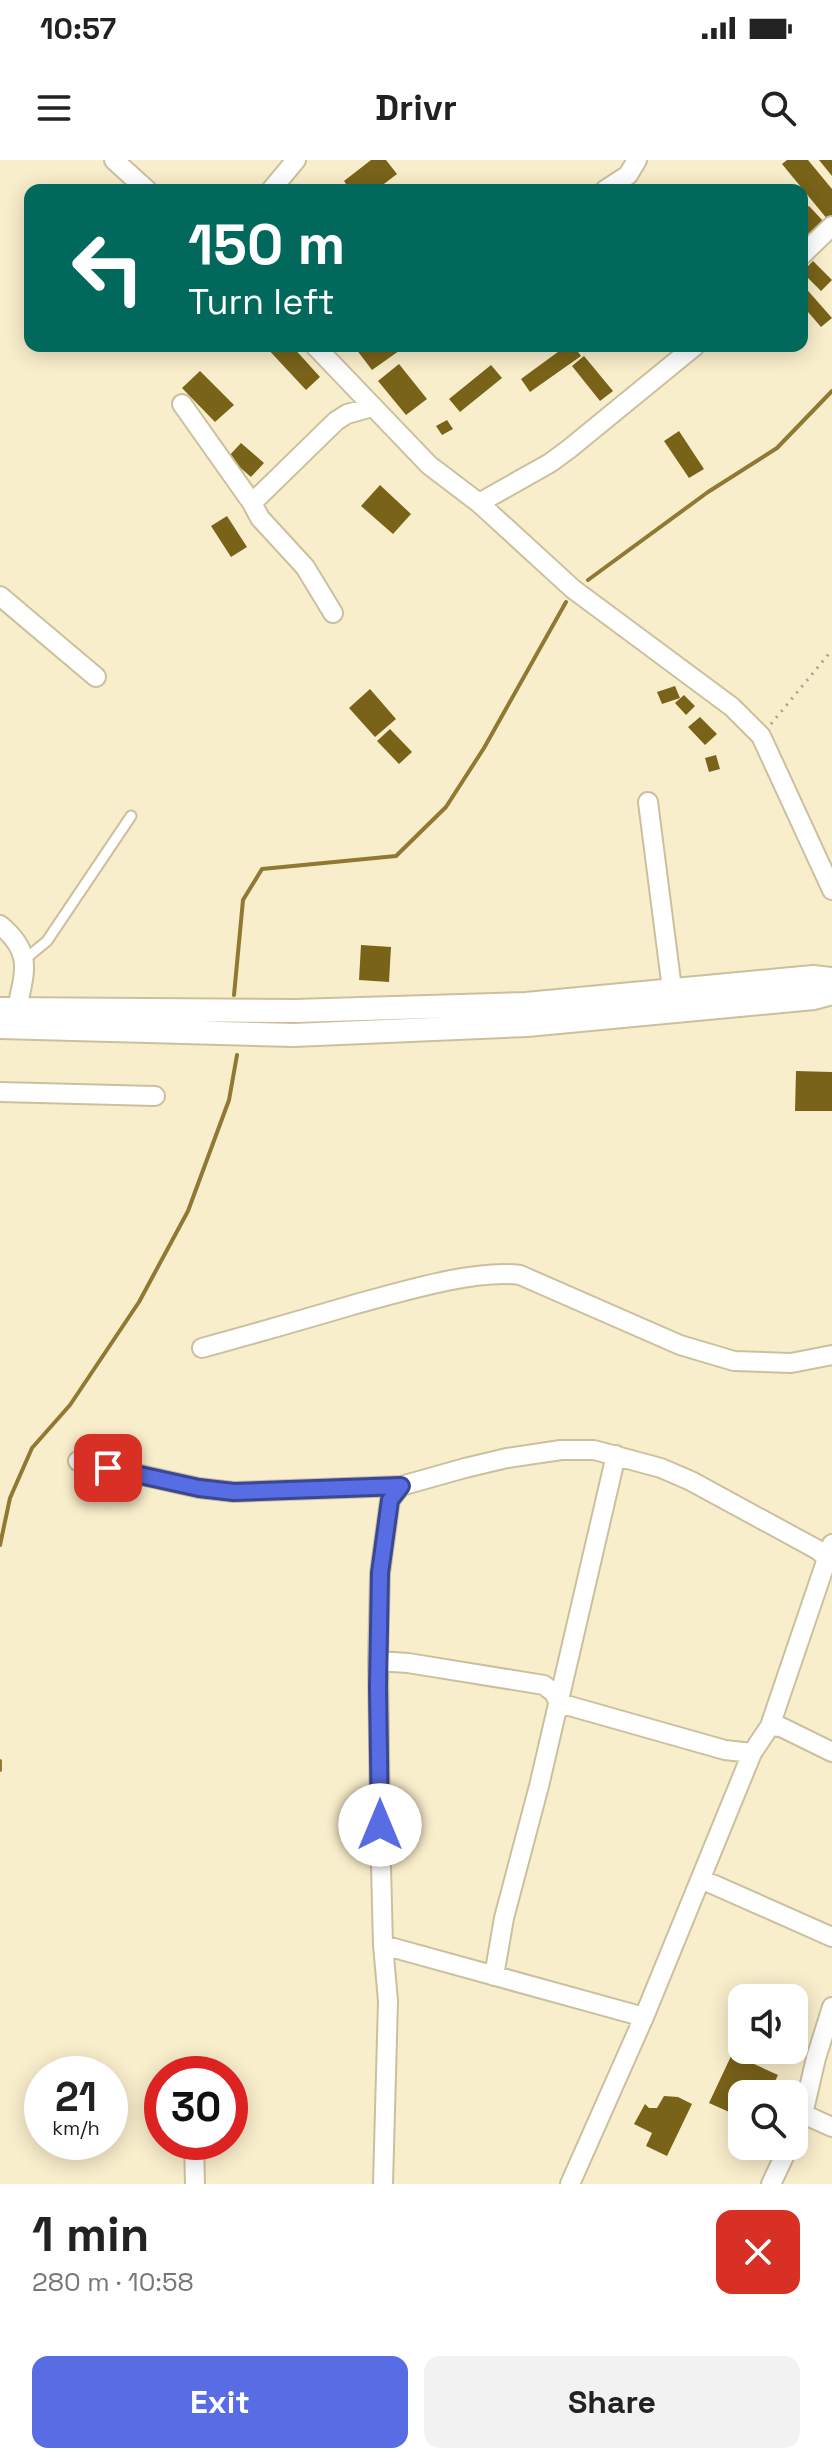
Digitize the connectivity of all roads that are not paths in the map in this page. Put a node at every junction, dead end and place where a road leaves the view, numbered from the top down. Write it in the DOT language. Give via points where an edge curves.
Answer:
graph roads {
  1 [pos="114,160"];
  2 [pos="296,160"];
  3 [pos="637,160"];
  4 [pos="140,184"];
  5 [pos="276,184"];
  6 [pos="614,184"];
  7 [pos="832,226"];
  8 [pos="808,249"];
  9 [pos="321,352"];
  10 [pos="688,352"];
  11 [pos="182,404"];
  12 [pos="372,407"];
  13 [pos="252,503"];
  14 [pos="479,503"];
  15 [pos="0,596"];
  16 [pos="333,613"];
  17 [pos="96,677"];
  18 [pos="648,802"];
  19 [pos="131,816"];
  20 [pos="832,890"];
  21 [pos="0,925"];
  22 [pos="24,960"];
  23 [pos="832,979"];
  24 [pos="672,989"];
  25 [pos="832,993"];
  26 [pos="9,1009"];
  27 [pos="0,1027"];
  28 [pos="0,1092"];
  29 [pos="155,1096"];
  30 [pos="202,1348"];
  31 [pos="832,1355"];
  32 [pos="616,1455"];
  33 [pos="78,1461"];
  34 [pos="401,1486"];
  35 [pos="829,1551"];
  36 [pos="378,1661"];
  37 [pos="559,1703"];
  38 [pos="770,1726"];
  39 [pos="832,1752"];
  40 [pos="752,1753"];
  41 [pos="701,1879"];
  42 [pos="832,1937"];
  43 [pos="383,1945"];
  44 [pos="494,1976"];
  45 [pos="832,2007"];
  46 [pos="644,2017"];
  47 [pos="808,2092"];
  48 [pos="808,2116"];
  49 [pos="832,2127"];
  50 [pos="194,2160"];
  51 [pos="782,2160"];
  52 [pos="195,2184"];
  53 [pos="383,2184"];
  54 [pos="570,2184"];
  55 [pos="771,2184"];
  1 -- 4 [label="street"];
  2 -- 5 [label="street"];
  3 -- 6 [label="street"];
  7 -- 8 [label="street"];
  9 -- 12 [label="street"];
  10 -- 14 [label="street" via="550,463"];
  11 -- 13 [label="street"];
  12 -- 13 [label="street" via="336,421"];
  12 -- 14 [label="street" via="421,458"];
  13 -- 16 [label="street" via="305,567"];
  14 -- 20 [label="street" via="573,589 732,707 761,736"];
  15 -- 17 [label="street"];
  18 -- 24 [label="street"];
  19 -- 22 [label="lane" via="47,941"];
  21 -- 22 [label="street" via="17,940"];
  22 -- 26 [label="street" via="24,975"];
  23 -- 24 [label="street"];
  24 -- 26 [label="street" via="526,1004 311,1011"];
  25 -- 27 [label="street" via="527,1025 310,1034"];
  28 -- 29 [label="street"];
  30 -- 31 [label="street" via="406,1290 498,1273 520,1275 680,1345 734,1361 791,1363"];
  32 -- 34 [label="street" via="561,1450 507,1458"];
  32 -- 35 [label="street" via="691,1481 818,1550"];
  32 -- 37 [label="street"];
  33 -- 34 [label="street" via="234,1492"];
  34 -- 36 [label="street" via="390,1500 387,1517"];
  35 -- 38 [label="street"];
  36 -- 37 [label="street" via="544,1685"];
  36 -- 43 [label="street"];
  37 -- 40 [label="street"];
  37 -- 44 [label="street"];
  38 -- 39 [label="street"];
  38 -- 40 [label="street"];
  40 -- 41 [label="street"];
  41 -- 42 [label="street"];
  41 -- 46 [label="street"];
  43 -- 44 [label="street"];
  43 -- 53 [label="street" via="388,2001"];
  44 -- 46 [label="street"];
  45 -- 47 [label="street"];
  46 -- 54 [label="street"];
  48 -- 49 [label="street"];
  50 -- 52 [label="street"];
  51 -- 55 [label="street"];
}
